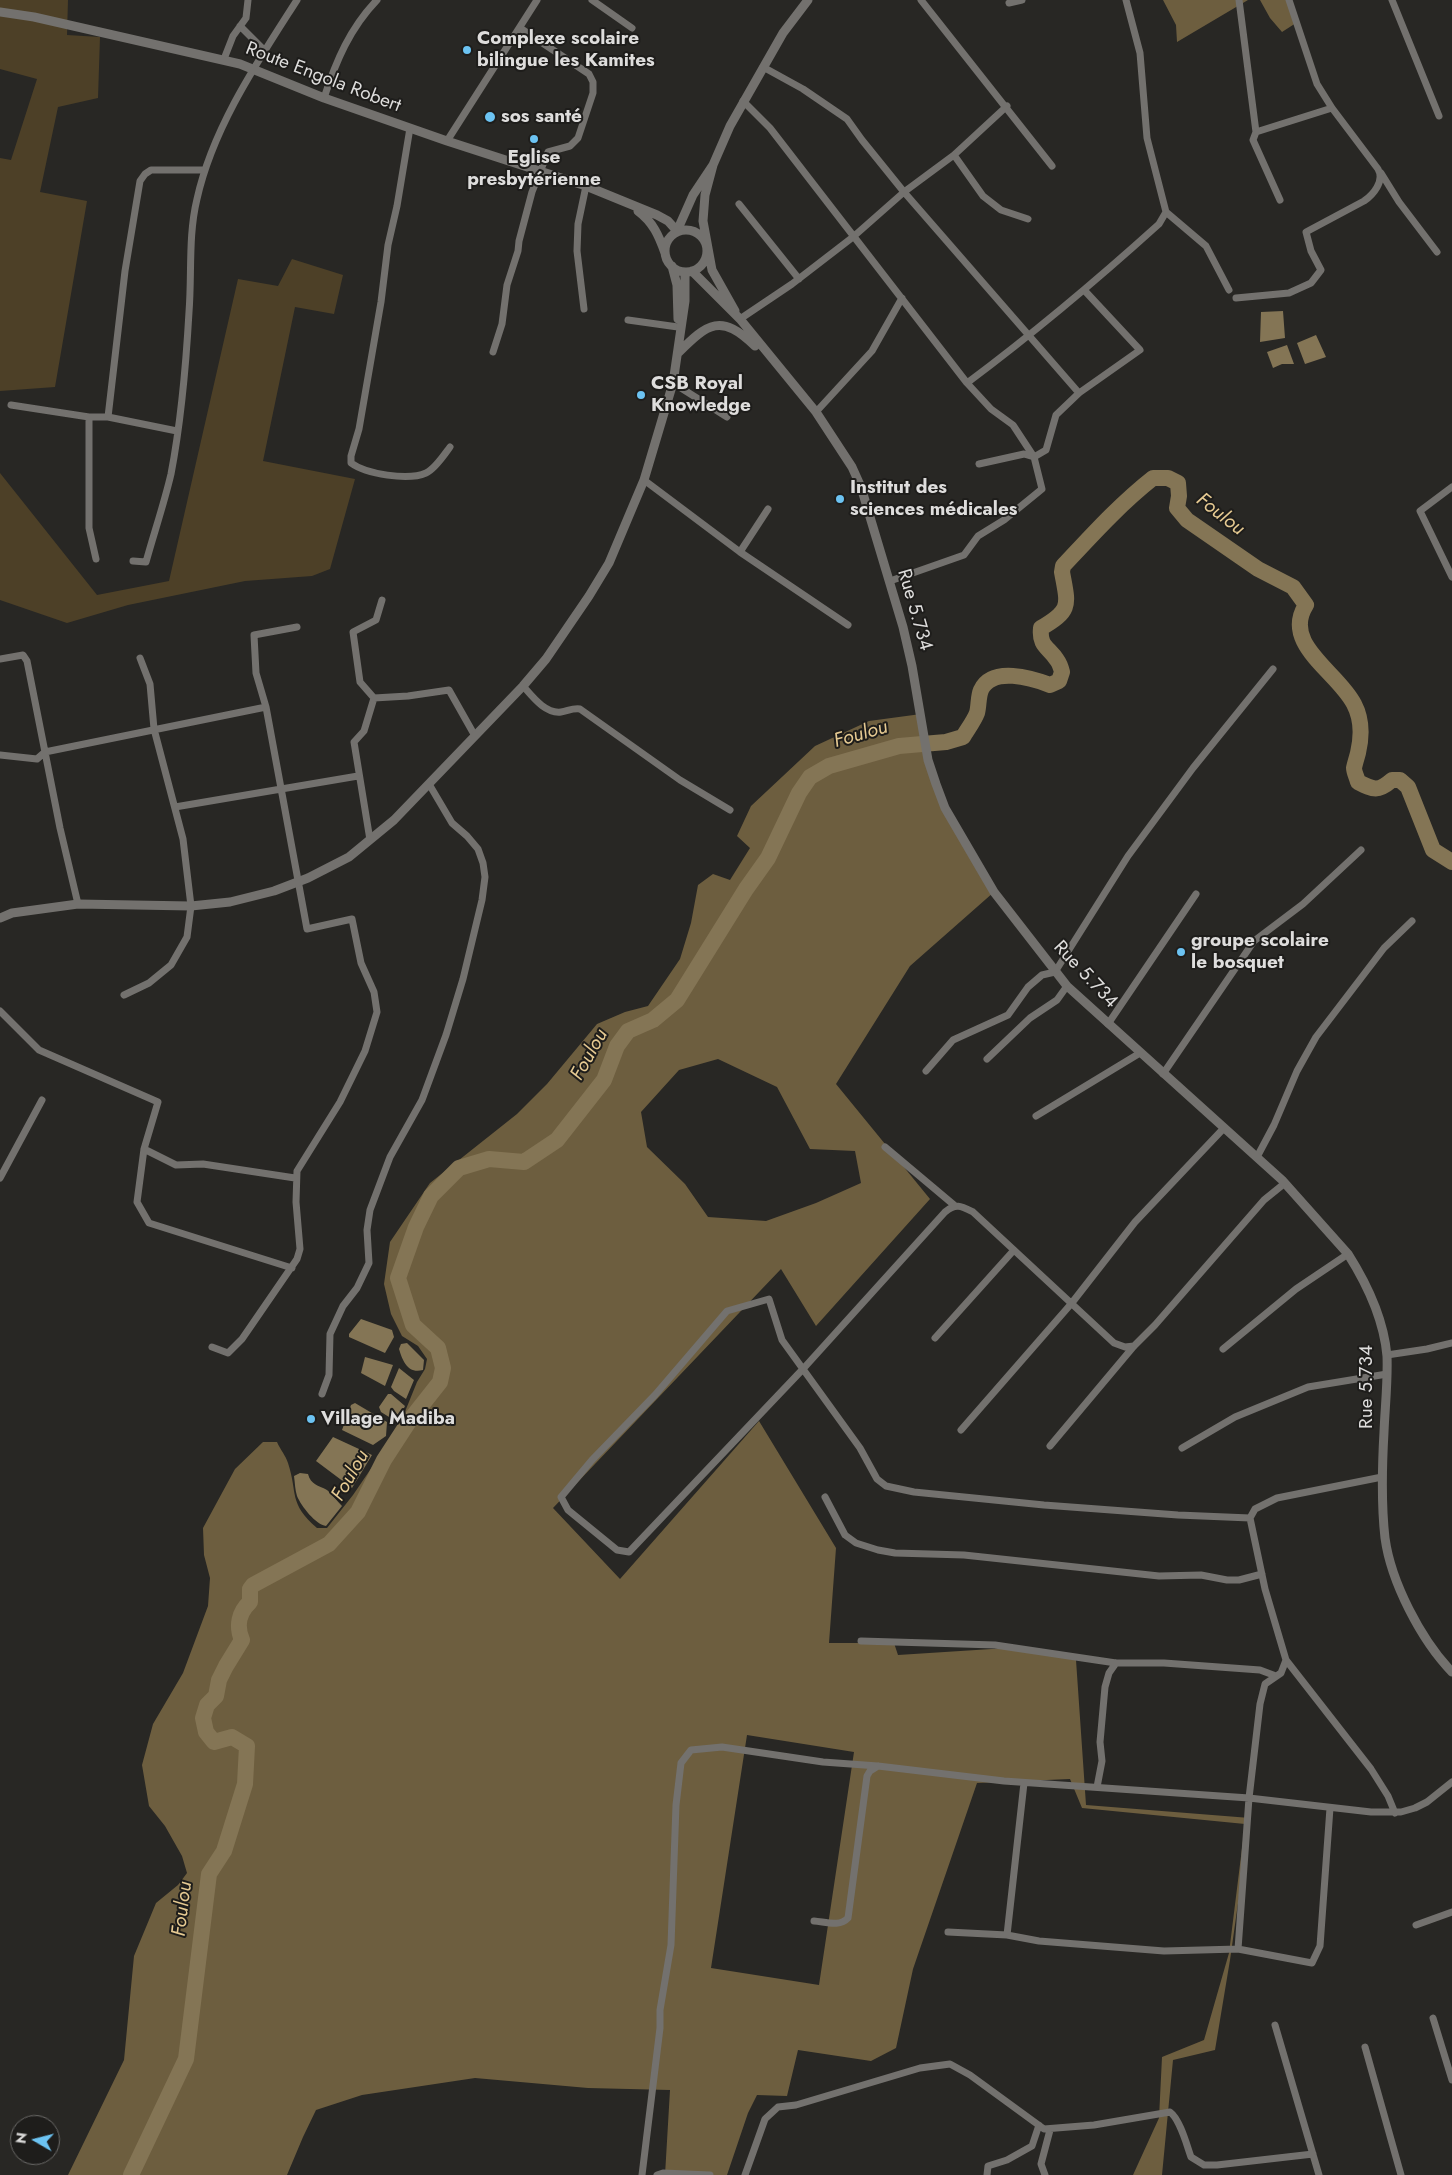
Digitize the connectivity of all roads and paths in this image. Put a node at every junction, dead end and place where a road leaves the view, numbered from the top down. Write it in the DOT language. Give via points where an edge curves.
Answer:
graph roads {
  1 [pos="248,0"];
  2 [pos="297,0"];
  3 [pos="378,0"];
  4 [pos="537,0"];
  5 [pos="592,0"];
  6 [pos="808,0"];
  7 [pos="921,0"];
  8 [pos="1022,0"];
  9 [pos="1126,0"];
  10 [pos="1239,0"];
  11 [pos="1289,0"];
  12 [pos="1392,0"];
  13 [pos="1009,3"];
  14 [pos="0,12"];
  15 [pos="240,26"];
  16 [pos="520,28"];
  17 [pos="632,28"];
  18 [pos="266,51"];
  19 [pos="224,59"];
  20 [pos="763,67"];
  21 [pos="254,70"];
  22 [pos="324,98"];
  23 [pos="743,101"];
  24 [pos="1007,106"];
  25 [pos="1332,108"];
  26 [pos="1439,116"];
  27 [pos="410,128"];
  28 [pos="1256,132"];
  29 [pos="447,141"];
  30 [pos="954,155"];
  31 [pos="713,165"];
  32 [pos="1052,166"];
  33 [pos="205,170"];
  34 [pos="541,171"];
  35 [pos="1380,173"];
  36 [pos="586,186"];
  37 [pos="904,192"];
  38 [pos="1280,200"];
  39 [pos="627,203"];
  40 [pos="740,204"];
  41 [pos="1166,212"];
  42 [pos="1028,219"];
  43 [pos="677,232"];
  44 [pos="853,237"];
  45 [pos="707,248"];
  46 [pos="1437,252"];
  47 [pos="666,256"];
  48 [pos="672,266"];
  49 [pos="688,272"];
  50 [pos="799,279"];
  51 [pos="1229,290"];
  52 [pos="1085,291"];
  53 [pos="902,298"];
  54 [pos="1236,298"];
  55 [pos="584,309"];
  56 [pos="740,318"];
  57 [pos="628,320"];
  58 [pos="678,327"];
  59 [pos="1031,336"];
  60 [pos="679,344"];
  61 [pos="492,352"];
  62 [pos="678,354"];
  63 [pos="782,372"];
  64 [pos="673,383"];
  65 [pos="967,384"];
  66 [pos="1079,393"];
  67 [pos="11,405"];
  68 [pos="816,412"];
  69 [pos="108,417"];
  70 [pos="726,417"];
  71 [pos="89,418"];
  72 [pos="177,431"];
  73 [pos="450,447"];
  74 [pos="1034,457"];
  75 [pos="979,464"];
  76 [pos="644,480"];
  77 [pos="1452,487"];
  78 [pos="768,509"];
  79 [pos="740,552"];
  80 [pos="96,559"];
  81 [pos="133,560"];
  82 [pos="1452,577"];
  83 [pos="890,581"];
  84 [pos="382,600"];
  85 [pos="848,625"];
  86 [pos="297,627"];
  87 [pos="0,658"];
  88 [pos="140,658"];
  89 [pos="1273,669"];
  90 [pos="522,686"];
  91 [pos="374,698"];
  92 [pos="266,708"];
  93 [pos="154,730"];
  94 [pos="475,736"];
  95 [pos="45,752"];
  96 [pos="0,755"];
  97 [pos="358,776"];
  98 [pos="428,784"];
  99 [pos="282,790"];
  100 [pos="175,807"];
  101 [pos="730,810"];
  102 [pos="370,840"];
  103 [pos="1361,850"];
  104 [pos="298,882"];
  105 [pos="1196,894"];
  106 [pos="78,904"];
  107 [pos="191,906"];
  108 [pos="0,918"];
  109 [pos="1412,921"];
  110 [pos="1055,972"];
  111 [pos="1067,986"];
  112 [pos="124,995"];
  113 [pos="0,1011"];
  114 [pos="1108,1024"];
  115 [pos="1140,1053"];
  116 [pos="987,1059"];
  117 [pos="926,1071"];
  118 [pos="1163,1074"];
  119 [pos="42,1100"];
  120 [pos="1036,1116"];
  121 [pos="1224,1128"];
  122 [pos="885,1147"];
  123 [pos="144,1149"];
  124 [pos="1257,1157"];
  125 [pos="0,1178"];
  126 [pos="296,1178"];
  127 [pos="1285,1183"];
  128 [pos="954,1205"];
  129 [pos="1014,1250"];
  130 [pos="1348,1254"];
  131 [pos="292,1268"];
  132 [pos="1071,1304"];
  133 [pos="935,1338"];
  134 [pos="1452,1343"];
  135 [pos="1134,1346"];
  136 [pos="212,1347"];
  137 [pos="1223,1349"];
  138 [pos="1386,1355"];
  139 [pos="803,1369"];
  140 [pos="1387,1374"];
  141 [pos="322,1394"];
  142 [pos="961,1430"];
  143 [pos="1050,1446"];
  144 [pos="1182,1448"];
  145 [pos="1382,1477"];
  146 [pos="825,1497"];
  147 [pos="1250,1518"];
  148 [pos="1262,1574"];
  149 [pos="861,1641"];
  150 [pos="1286,1660"];
  151 [pos="1116,1663"];
  152 [pos="1452,1672"];
  153 [pos="1276,1676"];
  154 [pos="878,1766"];
  155 [pos="1452,1782"];
  156 [pos="1024,1783"];
  157 [pos="1097,1787"];
  158 [pos="1249,1798"];
  159 [pos="1330,1808"];
  160 [pos="1395,1813"];
  161 [pos="1452,1912"];
  162 [pos="814,1921"];
  163 [pos="1416,1925"];
  164 [pos="948,1932"];
  165 [pos="1007,1936"];
  166 [pos="1238,1949"];
  167 [pos="1433,2018"];
  168 [pos="1275,2025"];
  169 [pos="1365,2047"];
  170 [pos="1451,2075"];
  171 [pos="1039,2125"];
  172 [pos="1050,2130"];
  173 [pos="1313,2154"];
  174 [pos="642,2175"];
  175 [pos="657,2175"];
  176 [pos="710,2175"];
  177 [pos="745,2175"];
  178 [pos="987,2175"];
  179 [pos="1045,2175"];
  180 [pos="1319,2175"];
  181 [pos="1401,2175"];
  1 -- 15 [label="street" via="246,18"];
  2 -- 18 [label="street"];
  3 -- 22 [label="street" via="346,40"];
  4 -- 16 [label="street"];
  5 -- 17 [label="street"];
  6 -- 20 [label="street"];
  7 -- 24 [label="street"];
  8 -- 13 [label="street"];
  9 -- 41 [label="street" via="1140,53 1147,138"];
  10 -- 28 [label="street"];
  11 -- 25 [label="street" via="1317,84"];
  12 -- 26 [label="street"];
  14 -- 19 [label="street, Route Engola Robert"];
  15 -- 18 [label="street"];
  15 -- 19 [label="street"];
  16 -- 29 [label="street"];
  16 -- 34 [label="street" via="580,67 593,82 593,93 578,138 570,146 550,150"];
  18 -- 21 [label="street"];
  19 -- 21 [label="street, Route Engola Robert"];
  20 -- 23 [label="street"];
  20 -- 37 [label="street" via="847,119"];
  21 -- 22 [label="street, Route Engola Robert"];
  21 -- 33 [label="street" via="228,117"];
  22 -- 27 [label="street, Route Engola Robert"];
  23 -- 31 [label="street"];
  23 -- 44 [label="street" via="770,128"];
  24 -- 30 [label="street"];
  24 -- 32 [label="street"];
  25 -- 28 [label="street"];
  25 -- 35 [label="street"];
  27 -- 29 [label="street, Route Engola Robert"];
  27 -- 73 [label="street" via="359,430 350,456 351,463 369,472 409,476 430,470"];
  28 -- 38 [label="street" via="1253,140"];
  29 -- 34 [label="street, Route Engola Robert"];
  30 -- 37 [label="street"];
  30 -- 42 [label="street" via="983,196 1000,210"];
  31 -- 43 [label="street" via="694,195"];
  31 -- 45 [label="street" via="705,195"];
  33 -- 69 [label="street" via="151,170 140,181 125,271"];
  33 -- 72 [label="street" via="196,199 190,255 190,310"];
  34 -- 36 [label="street, Route Engola Robert"];
  34 -- 61 [label="street" via="532,192 507,284 502,324"];
  35 -- 46 [label="street"];
  35 -- 54 [label="street" via="1378,185 1370,197 1306,232 1321,270 1311,283 1289,293"];
  36 -- 39 [label="street, Route Engola Robert"];
  36 -- 55 [label="street" via="578,224 577,251"];
  37 -- 44 [label="street"];
  37 -- 59 [label="street"];
  39 -- 43 [label="street, Route Engola Robert" via="668,221"];
  39 -- 47 [label="street, Route Engola Robert" via="648,218"];
  40 -- 50 [label="street"];
  41 -- 51 [label="street" via="1206,246"];
  41 -- 52 [label="street" via="1159,224"];
  43 -- 45 [label="street" via="696,232"];
  43 -- 47 [label="street" via="667,242"];
  44 -- 50 [label="street"];
  44 -- 53 [label="street"];
  45 -- 49 [label="street" via="705,260 697,269"];
  45 -- 56 [label="street" via="712,270"];
  47 -- 48 [label="street"];
  48 -- 49 [label="street"];
  48 -- 58 [label="street" via="677,285"];
  49 -- 56 [label="street, Rue 5.734"];
  49 -- 60 [label="street"];
  50 -- 56 [label="street"];
  52 -- 59 [label="street"];
  52 -- 66 [label="street" via="1140,350"];
  53 -- 65 [label="street"];
  53 -- 68 [label="street" via="872,351"];
  56 -- 63 [label="street, Rue 5.734"];
  57 -- 58 [label="street"];
  58 -- 60 [label="street"];
  59 -- 65 [label="street"];
  59 -- 66 [label="street"];
  60 -- 62 [label="street"];
  62 -- 63 [label="street" via="701,331 713,325 727,326 739,331"];
  62 -- 64 [label="street"];
  63 -- 68 [label="street, Rue 5.734"];
  64 -- 70 [label="street"];
  64 -- 76 [label="street"];
  65 -- 74 [label="street" via="991,409 1013,425"];
  66 -- 74 [label="street" via="1056,415 1046,450"];
  67 -- 71 [label="street"];
  68 -- 83 [label="street, Rue 5.734" via="852,467"];
  69 -- 71 [label="street"];
  69 -- 72 [label="street"];
  71 -- 80 [label="street" via="89,528"];
  72 -- 81 [label="street" via="170,475 146,562"];
  74 -- 75 [label="street" via="1024,454"];
  74 -- 83 [label="street" via="1042,489 978,536 964,555"];
  76 -- 79 [label="street"];
  76 -- 90 [label="street" via="620,538 594,588 546,658"];
  77 -- 82 [label="street" via="1420,511"];
  78 -- 79 [label="street"];
  79 -- 85 [label="street"];
  83 -- 110 [label="street, Rue 5.734" via="912,666 928,760 945,808 994,892"];
  84 -- 91 [label="street" via="376,620 353,632 360,682"];
  86 -- 92 [label="street" via="254,635 256,673"];
  87 -- 95 [label="street" via="23,655 27,660"];
  88 -- 93 [label="street" via="150,684"];
  89 -- 110 [label="street" via="1193,768 1128,856"];
  90 -- 94 [label="street"];
  90 -- 101 [label="street" via="551,711 580,708 680,780"];
  91 -- 94 [label="street" via="449,690"];
  91 -- 97 [label="street" via="364,731 354,742"];
  92 -- 93 [label="street"];
  92 -- 99 [label="street"];
  93 -- 95 [label="street"];
  93 -- 100 [label="street"];
  94 -- 98 [label="street"];
  95 -- 96 [label="street" via="37,759"];
  95 -- 106 [label="street"];
  97 -- 99 [label="street"];
  97 -- 102 [label="street"];
  98 -- 102 [label="street"];
  98 -- 141 [label="street" via="452,823 478,849 485,877 482,900 446,1035 422,1100 390,1157 370,1210 367,1230 369,1263 330,1334 329,1375"];
  99 -- 100 [label="street"];
  99 -- 104 [label="street"];
  100 -- 107 [label="street" via="183,839"];
  102 -- 104 [label="street" via="349,857"];
  103 -- 118 [label="street" via="1303,904 1254,941"];
  104 -- 107 [label="street" via="230,902"];
  104 -- 126 [label="street" via="307,928 352,919 361,963 374,992 377,1012 365,1051 344,1095 297,1171"];
  105 -- 114 [label="street"];
  106 -- 107 [label="street"];
  106 -- 108 [label="street" via="12,913"];
  107 -- 112 [label="street" via="187,937 171,965 149,983"];
  109 -- 124 [label="street" via="1384,948 1316,1037"];
  110 -- 111 [label="street, Rue 5.734"];
  110 -- 117 [label="street" via="1042,975 1008,1015 953,1040"];
  111 -- 114 [label="street, Rue 5.734"];
  111 -- 116 [label="street" via="1057,1000 1030,1018"];
  113 -- 123 [label="street" via="39,1050 158,1102"];
  114 -- 115 [label="street, Rue 5.734"];
  115 -- 118 [label="street, Rue 5.734"];
  115 -- 120 [label="street"];
  118 -- 121 [label="street, Rue 5.734"];
  119 -- 125 [label="street"];
  121 -- 124 [label="street, Rue 5.734"];
  121 -- 132 [label="street" via="1134,1222"];
  122 -- 128 [label="street"];
  123 -- 126 [label="street" via="176,1166 203,1164"];
  123 -- 131 [label="street" via="138,1202 149,1223"];
  124 -- 127 [label="street, Rue 5.734"];
  126 -- 131 [label="street" via="300,1249"];
  127 -- 130 [label="street, Rue 5.734"];
  127 -- 135 [label="street" via="1264,1200"];
  128 -- 129 [label="street" via="973,1212"];
  128 -- 139 [label="street"];
  129 -- 132 [label="street"];
  129 -- 133 [label="street"];
  130 -- 137 [label="street" via="1296,1289"];
  130 -- 138 [label="street, Rue 5.734" via="1372,1299"];
  131 -- 136 [label="street" via="233,1349 224,1353"];
  132 -- 135 [label="street" via="1114,1344"];
  132 -- 142 [label="street"];
  134 -- 138 [label="street"];
  135 -- 143 [label="street"];
  138 -- 140 [label="street, Rue 5.734"];
  139 -- 139 [label="street" via="629,1552 617,1550 568,1510 561,1497 727,1311 769,1299 782,1340"];
  139 -- 147 [label="street" via="860,1448 877,1479 886,1486 914,1492 1053,1506"];
  140 -- 144 [label="street" via="1308,1387 1235,1416"];
  140 -- 145 [label="street, Rue 5.734"];
  145 -- 147 [label="street" via="1278,1498 1256,1509"];
  145 -- 152 [label="street, Rue 5.734" via="1386,1539 1399,1587 1430,1646"];
  146 -- 148 [label="street" via="845,1535 856,1543 895,1553 964,1555 1158,1576 1201,1575 1227,1580"];
  147 -- 148 [label="street"];
  148 -- 150 [label="street"];
  149 -- 151 [label="street" via="995,1645"];
  150 -- 153 [label="street" via="1284,1670"];
  150 -- 160 [label="street" via="1372,1769"];
  151 -- 153 [label="street" via="1260,1670"];
  151 -- 157 [label="street" via="1105,1687 1100,1742 1102,1761"];
  153 -- 158 [label="street" via="1262,1690"];
  154 -- 156 [label="street"];
  154 -- 162 [label="street" via="867,1776 848,1918 838,1924"];
  154 -- 174 [label="street" via="722,1748 691,1750 681,1763 676,1805 671,1944 660,2010"];
  155 -- 160 [label="street" via="1427,1802"];
  156 -- 157 [label="street"];
  156 -- 165 [label="street"];
  157 -- 158 [label="street"];
  158 -- 159 [label="street"];
  158 -- 166 [label="street"];
  159 -- 160 [label="street"];
  159 -- 166 [label="street" via="1320,1946 1312,1963"];
  161 -- 163 [label="street"];
  164 -- 165 [label="street"];
  165 -- 166 [label="street" via="1164,1951"];
  167 -- 170 [label="street"];
  168 -- 173 [label="street"];
  169 -- 181 [label="street"];
  171 -- 172 [label="street"];
  171 -- 177 [label="street" via="956,2066 926,2067 778,2107 765,2119"];
  171 -- 178 [label="street" via="1032,2146 988,2166"];
  172 -- 173 [label="street" via="1170,2112 1191,2157 1204,2165"];
  172 -- 179 [label="street" via="1041,2164"];
  173 -- 180 [label="street"];
  175 -- 176 [label="street"];
}
